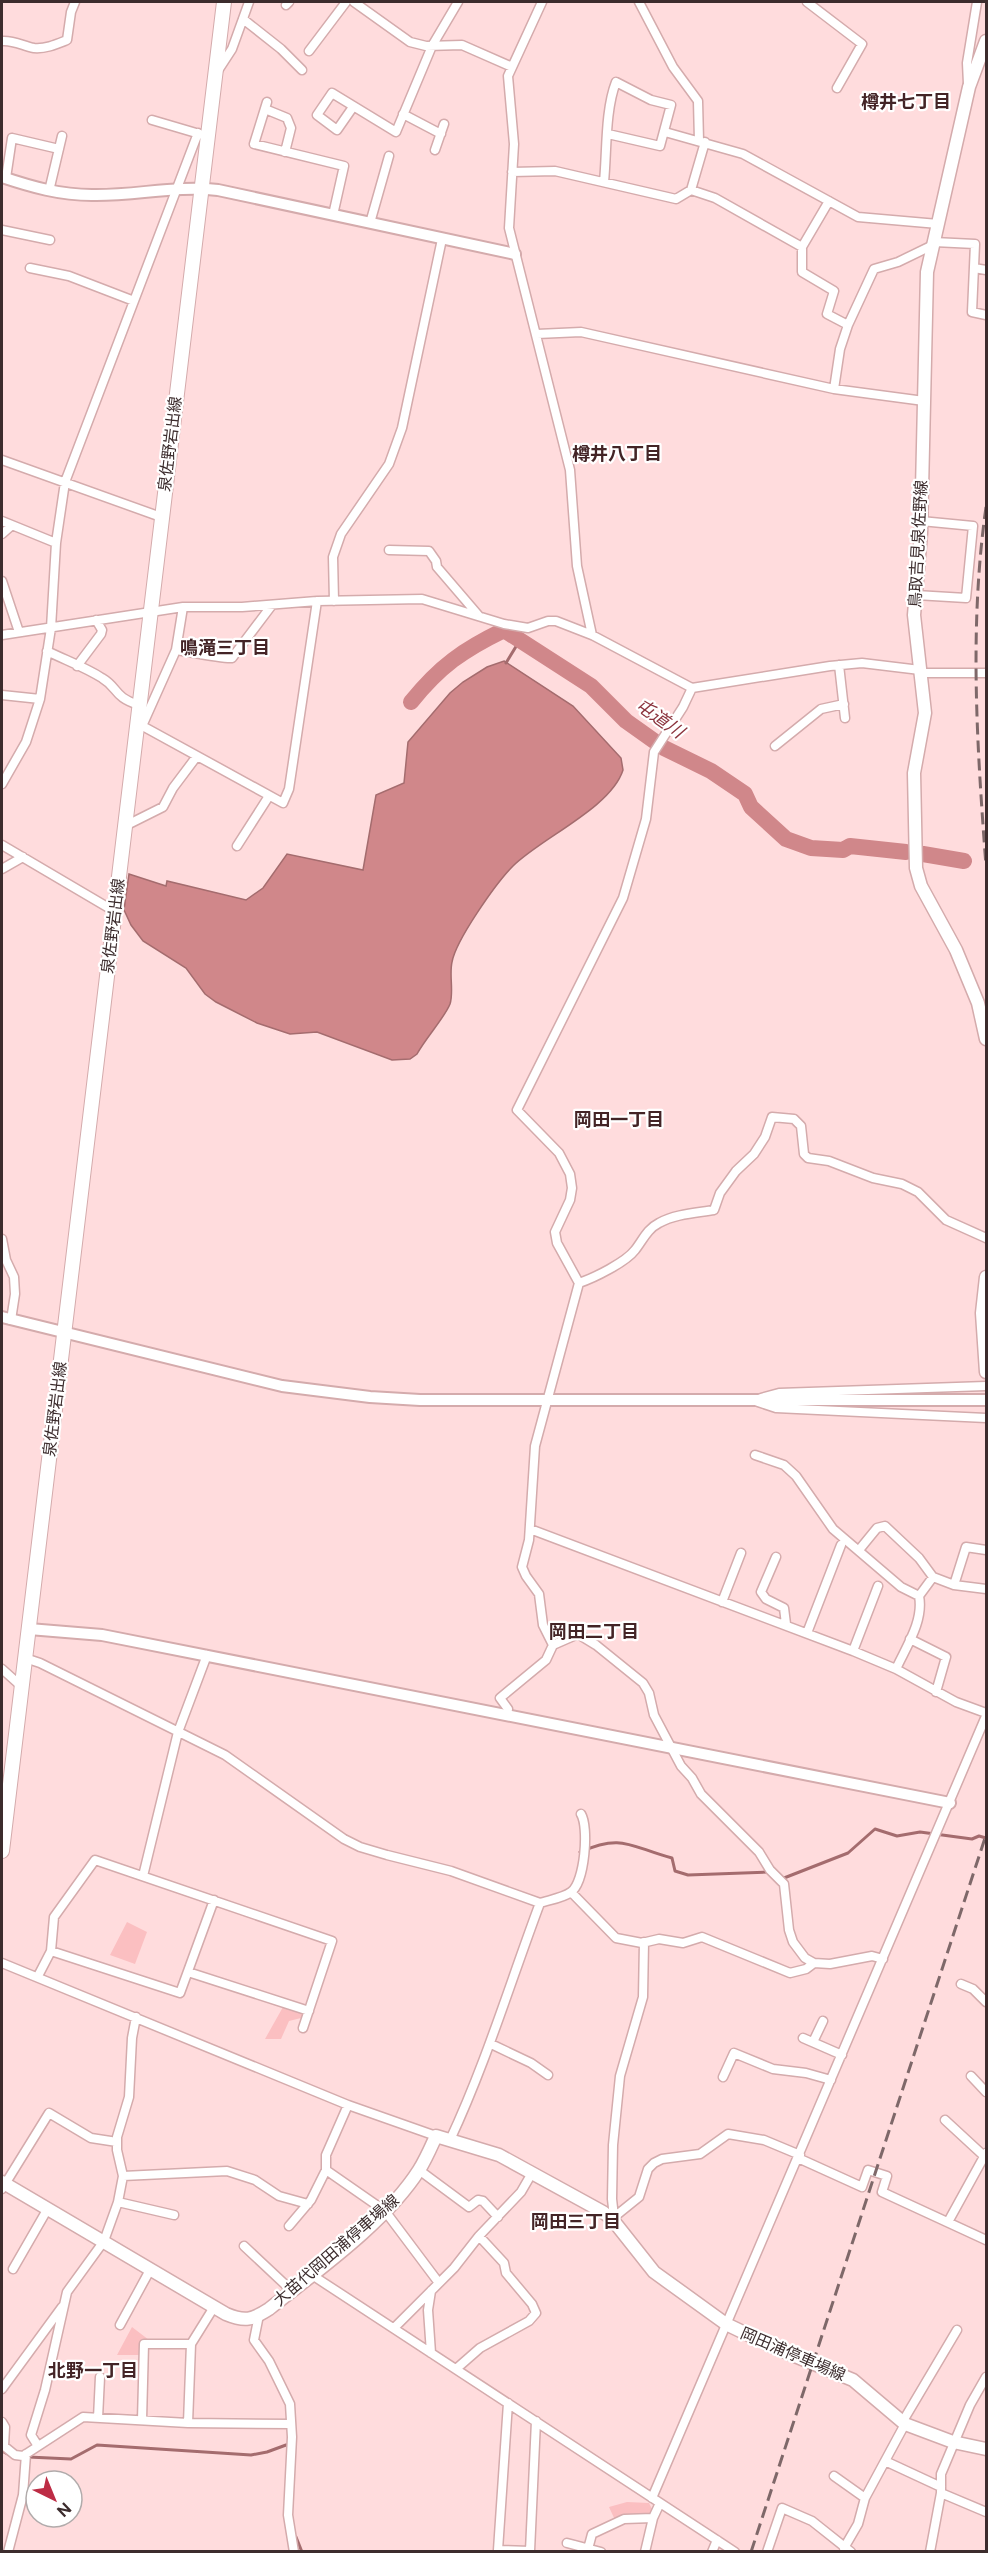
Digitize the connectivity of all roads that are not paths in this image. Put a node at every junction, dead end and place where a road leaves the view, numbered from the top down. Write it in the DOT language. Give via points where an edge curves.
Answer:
graph roads {
  1 [pos="75,2"];
  2 [pos="224,2"];
  3 [pos="249,2"];
  4 [pos="346,2"];
  5 [pos="354,2"];
  6 [pos="458,2"];
  7 [pos="542,2"];
  8 [pos="639,2"];
  9 [pos="807,2"];
  10 [pos="977,2"];
  11 [pos="243,19"];
  12 [pos="2,41"];
  13 [pos="987,41"];
  14 [pos="432,46"];
  15 [pos="309,51"];
  16 [pos="512,67"];
  17 [pos="302,69"];
  18 [pos="214,78"];
  19 [pos="969,87"];
  20 [pos="837,88"];
  21 [pos="353,107"];
  22 [pos="403,114"];
  23 [pos="152,120"];
  24 [pos="444,124"];
  25 [pos="665,132"];
  26 [pos="202,134"];
  27 [pos="441,134"];
  28 [pos="608,134"];
  29 [pos="62,136"];
  30 [pos="702,141"];
  31 [pos="59,148"];
  32 [pos="435,150"];
  33 [pos="285,152"];
  34 [pos="389,156"];
  35 [pos="512,172"];
  36 [pos="4,178"];
  37 [pos="604,182"];
  38 [pos="176,188"];
  39 [pos="200,188"];
  40 [pos="691,190"];
  41 [pos="49,191"];
  42 [pos="829,201"];
  43 [pos="333,215"];
  44 [pos="370,223"];
  45 [pos="938,224"];
  46 [pos="2,230"];
  47 [pos="442,238"];
  48 [pos="50,240"];
  49 [pos="934,243"];
  50 [pos="802,248"];
  51 [pos="515,254"];
  52 [pos="30,268"];
  53 [pos="974,268"];
  54 [pos="987,270"];
  55 [pos="134,301"];
  56 [pos="987,315"];
  57 [pos="848,325"];
  58 [pos="537,334"];
  59 [pos="834,389"];
  60 [pos="924,401"];
  61 [pos="2,459"];
  62 [pos="65,482"];
  63 [pos="161,517"];
  64 [pos="2,521"];
  65 [pos="921,521"];
  66 [pos="11,526"];
  67 [pos="2,534"];
  68 [pos="56,543"];
  69 [pos="389,550"];
  70 [pos="2,581"];
  71 [pos="916,595"];
  72 [pos="317,601"];
  73 [pos="334,601"];
  74 [pos="272,605"];
  75 [pos="183,607"];
  76 [pos="150,611"];
  77 [pos="479,616"];
  78 [pos="96,620"];
  79 [pos="51,628"];
  80 [pos="19,632"];
  81 [pos="2,635"];
  82 [pos="592,635"];
  83 [pos="176,650"];
  84 [pos="47,651"];
  85 [pos="839,665"];
  86 [pos="77,666"];
  87 [pos="920,672"];
  88 [pos="987,673"];
  89 [pos="692,688"];
  90 [pos="2,696"];
  91 [pos="40,699"];
  92 [pos="844,704"];
  93 [pos="139,705"];
  94 [pos="845,718"];
  95 [pos="140,724"];
  96 [pos="775,746"];
  97 [pos="197,756"];
  98 [pos="3,778"];
  99 [pos="269,796"];
  100 [pos="125,826"];
  101 [pos="2,845"];
  102 [pos="237,846"];
  103 [pos="23,857"];
  104 [pos="2,869"];
  105 [pos="114,911"];
  106 [pos="987,1039"];
  107 [pos="987,1238"];
  108 [pos="2,1239"];
  109 [pos="987,1277"];
  110 [pos="579,1283"];
  111 [pos="6,1318"];
  112 [pos="63,1333"];
  113 [pos="987,1372"];
  114 [pos="987,1386"];
  115 [pos="546,1400"];
  116 [pos="752,1400"];
  117 [pos="987,1400"];
  118 [pos="987,1418"];
  119 [pos="755,1455"];
  120 [pos="530,1529"];
  121 [pos="841,1545"];
  122 [pos="859,1550"];
  123 [pos="987,1550"];
  124 [pos="741,1552"];
  125 [pos="776,1557"];
  126 [pos="933,1577"];
  127 [pos="954,1585"];
  128 [pos="878,1586"];
  129 [pos="987,1589"];
  130 [pos="920,1596"];
  131 [pos="722,1602"];
  132 [pos="786,1624"];
  133 [pos="28,1629"];
  134 [pos="807,1633"];
  135 [pos="910,1639"];
  136 [pos="553,1645"];
  137 [pos="853,1651"];
  138 [pos="207,1655"];
  139 [pos="25,1658"];
  140 [pos="896,1669"];
  141 [pos="2,1670"];
  142 [pos="21,1686"];
  143 [pos="936,1692"];
  144 [pos="507,1714"];
  145 [pos="987,1714"];
  146 [pos="178,1732"];
  147 [pos="672,1746"];
  148 [pos="950,1803"];
  149 [pos="4,1811"];
  150 [pos="581,1814"];
  151 [pos="2,1851"];
  152 [pos="143,1876"];
  153 [pos="571,1892"];
  154 [pos="214,1900"];
  155 [pos="540,1903"];
  156 [pos="644,1942"];
  157 [pos="51,1951"];
  158 [pos="883,1959"];
  159 [pos="2,1963"];
  160 [pos="814,1963"];
  161 [pos="188,1972"];
  162 [pos="38,1976"];
  163 [pos="961,1984"];
  164 [pos="987,2002"];
  165 [pos="309,2011"];
  166 [pos="136,2017"];
  167 [pos="823,2021"];
  168 [pos="303,2028"];
  169 [pos="803,2038"];
  170 [pos="813,2042"];
  171 [pos="491,2044"];
  172 [pos="842,2055"];
  173 [pos="548,2076"];
  174 [pos="971,2076"];
  175 [pos="723,2077"];
  176 [pos="831,2080"];
  177 [pos="987,2092"];
  178 [pos="348,2105"];
  179 [pos="945,2120"];
  180 [pos="436,2136"];
  181 [pos="450,2140"];
  182 [pos="117,2142"];
  183 [pos="985,2155"];
  184 [pos="799,2156"];
  185 [pos="326,2170"];
  186 [pos="419,2170"];
  187 [pos="532,2173"];
  188 [pos="123,2176"];
  189 [pos="2,2185"];
  190 [pos="118,2202"];
  191 [pos="308,2204"];
  192 [pos="47,2210"];
  193 [pos="385,2211"];
  194 [pos="174,2215"];
  195 [pos="498,2217"];
  196 [pos="613,2218"];
  197 [pos="948,2222"];
  198 [pos="289,2226"];
  199 [pos="479,2236"];
  200 [pos="987,2240"];
  201 [pos="104,2241"];
  202 [pos="244,2246"];
  203 [pos="13,2269"];
  204 [pos="150,2270"];
  205 [pos="312,2275"];
  206 [pos="438,2283"];
  207 [pos="292,2290"];
  208 [pos="431,2291"];
  209 [pos="64,2305"];
  210 [pos="214,2307"];
  211 [pos="259,2316"];
  212 [pos="726,2324"];
  213 [pos="120,2325"];
  214 [pos="394,2328"];
  215 [pos="957,2330"];
  216 [pos="191,2344"];
  217 [pos="431,2353"];
  218 [pos="456,2369"];
  219 [pos="100,2377"];
  220 [pos="987,2377"];
  221 [pos="2,2389"];
  222 [pos="982,2393"];
  223 [pos="508,2403"];
  224 [pos="98,2418"];
  225 [pos="142,2420"];
  226 [pos="536,2421"];
  227 [pos="2,2422"];
  228 [pos="188,2423"];
  229 [pos="904,2423"];
  230 [pos="291,2424"];
  231 [pos="953,2442"];
  232 [pos="38,2446"];
  233 [pos="987,2449"];
  234 [pos="26,2454"];
  235 [pos="885,2461"];
  236 [pos="834,2476"];
  237 [pos="941,2490"];
  238 [pos="865,2498"];
  239 [pos="656,2500"];
  240 [pos="987,2512"];
  241 [pos="652,2518"];
  242 [pos="717,2540"];
  243 [pos="567,2544"];
  244 [pos="588,2548"];
  245 [pos="847,2550"];
  246 [pos="8,2552"];
  247 [pos="294,2552"];
  248 [pos="601,2552"];
  249 [pos="645,2552"];
  250 [pos="712,2552"];
  251 [pos="735,2552"];
  252 [pos="767,2552"];
  253 [pos="930,2552"];
  1 -- 12 [label="street" via="67,40 35,48"];
  2 -- 18 [label="main road, 泉佐野岩出線"];
  3 -- 11 [label="street"];
  4 -- 15 [label="street"];
  5 -- 14 [label="street" via="410,42"];
  6 -- 14 [label="street"];
  7 -- 16 [label="street"];
  8 -- 30 [label="street" via="673,67 698,101"];
  9 -- 20 [label="street" via="862,44"];
  10 -- 19 [label="street" via="967,63"];
  11 -- 17 [label="street"];
  11 -- 18 [label="street" via="232,49"];
  13 -- 19 [label="main road, 鳥取吉見泉佐野線"];
  14 -- 16 [label="street" via="462,45"];
  14 -- 22 [label="street"];
  16 -- 35 [label="street" via="508,76 514,144"];
  18 -- 26 [label="main road, 泉佐野岩出線"];
  19 -- 45 [label="main road, 鳥取吉見泉佐野線"];
  21 -- 21 [label="street" via="337,130 317,115 332,93"];
  21 -- 22 [label="street" via="396,132"];
  22 -- 27 [label="street"];
  23 -- 26 [label="street"];
  24 -- 27 [label="street"];
  25 -- 28 [label="street" via="660,146"];
  25 -- 28 [label="street" via="671,105 651,100 616,82"];
  25 -- 30 [label="street"];
  26 -- 38 [label="street"];
  26 -- 39 [label="main road, 泉佐野岩出線"];
  27 -- 32 [label="street"];
  28 -- 37 [label="street"];
  29 -- 31 [label="street"];
  30 -- 40 [label="street"];
  30 -- 42 [label="street" via="743,154"];
  31 -- 36 [label="street" via="12,138"];
  31 -- 41 [label="street"];
  33 -- 33 [label="street" via="291,128 287,118 266,105 254,144"];
  33 -- 43 [label="street" via="344,166"];
  34 -- 44 [label="street"];
  35 -- 37 [label="street" via="555,171"];
  35 -- 51 [label="street" via="509,219"];
  36 -- 41 [label="street"];
  37 -- 40 [label="street" via="676,199"];
  38 -- 39 [label="street"];
  38 -- 41 [label="street" via="95,195"];
  38 -- 55 [label="street"];
  39 -- 43 [label="street"];
  39 -- 63 [label="main road, 泉佐野岩出線"];
  40 -- 50 [label="street" via="715,198"];
  42 -- 45 [label="street" via="858,217"];
  42 -- 50 [label="street"];
  43 -- 44 [label="street"];
  44 -- 47 [label="street"];
  45 -- 49 [label="main road, 鳥取吉見泉佐野線"];
  46 -- 48 [label="street"];
  47 -- 51 [label="street"];
  47 -- 73 [label="street" via="402,428 389,464 341,534 333,557"];
  49 -- 53 [label="street" via="975,244"];
  49 -- 57 [label="street" via="898,262 874,269"];
  49 -- 60 [label="main road, 鳥取吉見泉佐野線" via="927,272"];
  50 -- 57 [label="street" via="802,272 834,291 827,314"];
  51 -- 58 [label="street"];
  52 -- 55 [label="street" via="69,276"];
  53 -- 54 [label="street"];
  53 -- 56 [label="street" via="972,312"];
  55 -- 62 [label="street"];
  57 -- 59 [label="street"];
  58 -- 59 [label="street" via="581,332"];
  58 -- 82 [label="street" via="570,470 577,566"];
  59 -- 60 [label="street"];
  60 -- 65 [label="main road, 鳥取吉見泉佐野線"];
  61 -- 62 [label="street"];
  62 -- 63 [label="street"];
  62 -- 68 [label="street"];
  63 -- 76 [label="main road, 泉佐野岩出線"];
  64 -- 66 [label="street"];
  65 -- 71 [label="main road, 鳥取吉見泉佐野線"];
  65 -- 71 [label="street" via="973,526 966,598"];
  66 -- 67 [label="street"];
  66 -- 68 [label="street"];
  68 -- 79 [label="street"];
  69 -- 77 [label="street" via="429,551 437,567"];
  70 -- 80 [label="street"];
  71 -- 87 [label="main road, 鳥取吉見泉佐野線" via="914,615"];
  72 -- 73 [label="street"];
  72 -- 74 [label="street"];
  72 -- 99 [label="street" via="289,789 283,803"];
  73 -- 77 [label="street" via="422,599"];
  74 -- 75 [label="street"];
  74 -- 83 [label="street" via="232,657"];
  75 -- 76 [label="street"];
  75 -- 83 [label="street"];
  76 -- 78 [label="street"];
  76 -- 93 [label="main road, 泉佐野岩出線"];
  77 -- 82 [label="street" via="528,628 556,621"];
  78 -- 79 [label="street"];
  78 -- 86 [label="street" via="101,634"];
  79 -- 80 [label="street"];
  79 -- 84 [label="street"];
  80 -- 81 [label="street"];
  82 -- 89 [label="street"];
  83 -- 95 [label="street"];
  84 -- 86 [label="street"];
  84 -- 91 [label="street"];
  85 -- 87 [label="street" via="862,663"];
  85 -- 89 [label="street"];
  85 -- 92 [label="street"];
  86 -- 93 [label="street" via="106,680 125,700"];
  87 -- 88 [label="street"];
  87 -- 106 [label="main road, 鳥取吉見泉佐野線" via="925,713 914,773 916,868 921,886 956,950 978,1003"];
  89 -- 110 [label="street" via="654,752 646,819 624,898 517,1110 559,1153 570,1174 570,1200 555,1232"];
  90 -- 91 [label="street"];
  91 -- 98 [label="street" via="26,742"];
  92 -- 94 [label="street"];
  92 -- 96 [label="street" via="821,709"];
  93 -- 95 [label="main road, 泉佐野岩出線"];
  95 -- 97 [label="street"];
  95 -- 100 [label="main road, 泉佐野岩出線"];
  97 -- 99 [label="street"];
  97 -- 100 [label="street" via="163,807"];
  99 -- 102 [label="street"];
  100 -- 105 [label="main road, 泉佐野岩出線"];
  101 -- 103 [label="street"];
  103 -- 104 [label="street"];
  103 -- 105 [label="street"];
  105 -- 112 [label="main road, 泉佐野岩出線"];
  107 -- 110 [label="street" via="946,1220 918,1192 902,1184 808,1158 804,1154 801,1126 794,1119 772,1117 765,1137 720,1193 714,1210 658,1223 642,1237 634,1252 600,1276"];
  108 -- 111 [label="street" via="15,1294"];
  109 -- 113 [label="main road" via="982,1313"];
  110 -- 115 [label="street"];
  111 -- 112 [label="street"];
  112 -- 115 [label="street" via="272,1384 326,1393 420,1400"];
  112 -- 133 [label="main road, 泉佐野岩出線"];
  114 -- 116 [label="street" via="779,1392"];
  115 -- 116 [label="street"];
  115 -- 120 [label="street" via="535,1446"];
  116 -- 117 [label="street"];
  116 -- 118 [label="street" via="776,1408"];
  119 -- 122 [label="street" via="784,1465 833,1529"];
  120 -- 131 [label="street"];
  120 -- 136 [label="street" via="522,1567 540,1594 543,1625"];
  121 -- 134 [label="street"];
  122 -- 126 [label="street" via="877,1528 885,1526"];
  122 -- 130 [label="street" via="900,1587"];
  123 -- 127 [label="street" via="966,1547"];
  124 -- 131 [label="street"];
  125 -- 132 [label="street" via="761,1592 784,1608"];
  126 -- 127 [label="street"];
  126 -- 130 [label="street"];
  127 -- 129 [label="street"];
  128 -- 137 [label="street"];
  130 -- 135 [label="street" via="919,1618"];
  131 -- 132 [label="street"];
  132 -- 134 [label="street"];
  133 -- 138 [label="street" via="102,1635"];
  133 -- 139 [label="main road, 泉佐野岩出線"];
  134 -- 137 [label="street"];
  135 -- 140 [label="street"];
  135 -- 143 [label="street" via="946,1657"];
  136 -- 144 [label="street" via="546,1660 500,1698"];
  136 -- 147 [label="street" via="578,1634 643,1683 654,1715"];
  137 -- 140 [label="street"];
  138 -- 144 [label="street"];
  138 -- 146 [label="street"];
  139 -- 142 [label="main road, 泉佐野岩出線"];
  139 -- 146 [label="street"];
  140 -- 143 [label="street"];
  141 -- 142 [label="street"];
  142 -- 149 [label="main road, 泉佐野岩出線"];
  143 -- 145 [label="street"];
  144 -- 147 [label="street"];
  145 -- 148 [label="street"];
  146 -- 152 [label="street"];
  146 -- 155 [label="street" via="225,1755 360,1847 451,1871"];
  147 -- 148 [label="street"];
  147 -- 160 [label="street" via="701,1794 759,1852 784,1884 793,1942"];
  148 -- 158 [label="street"];
  149 -- 151 [label="main road, 泉佐野岩出線"];
  150 -- 153 [label="street" via="586,1842 580,1874"];
  152 -- 154 [label="street"];
  152 -- 157 [label="street" via="95,1860 54,1917"];
  153 -- 155 [label="street"];
  153 -- 156 [label="street" via="616,1938"];
  154 -- 161 [label="street"];
  154 -- 165 [label="street" via="332,1941"];
  155 -- 171 [label="street"];
  156 -- 160 [label="street" via="659,1939 683,1943 702,1937 790,1973"];
  156 -- 196 [label="street" via="643,1997 621,2076 613,2145"];
  157 -- 161 [label="street" via="180,1993"];
  157 -- 162 [label="street"];
  158 -- 160 [label="street" via="872,1956"];
  158 -- 172 [label="street"];
  159 -- 162 [label="street"];
  161 -- 165 [label="street"];
  162 -- 166 [label="street"];
  163 -- 164 [label="street"];
  165 -- 168 [label="street"];
  166 -- 178 [label="street"];
  166 -- 182 [label="street" via="129,2097"];
  167 -- 170 [label="street"];
  169 -- 170 [label="street"];
  170 -- 172 [label="street"];
  171 -- 173 [label="street" via="531,2063"];
  171 -- 181 [label="street"];
  172 -- 176 [label="street"];
  174 -- 177 [label="street"];
  175 -- 176 [label="street" via="734,2053 773,2069"];
  176 -- 184 [label="street"];
  178 -- 180 [label="street"];
  178 -- 185 [label="street" via="326,2155"];
  179 -- 183 [label="street"];
  180 -- 181 [label="main road"];
  180 -- 186 [label="main road, 大苗代岡田浦停車場線"];
  181 -- 187 [label="main road" via="500,2155"];
  182 -- 188 [label="street"];
  182 -- 189 [label="street" via="91,2138 49,2113"];
  183 -- 197 [label="street"];
  184 -- 196 [label="street" via="764,2140 728,2134 699,2154 654,2163 648,2169 639,2197"];
  184 -- 197 [label="street" via="862,2187 868,2170 886,2176 882,2192"];
  184 -- 212 [label="street"];
  185 -- 191 [label="street"];
  185 -- 193 [label="street"];
  186 -- 193 [label="main road, 大苗代岡田浦停車場線"];
  186 -- 195 [label="street" via="469,2207 483,2201"];
  187 -- 195 [label="street"];
  187 -- 196 [label="main road"];
  188 -- 190 [label="street"];
  188 -- 191 [label="street" via="227,2171 255,2180 279,2196"];
  189 -- 192 [label="main road, 大苗代岡田浦停車場線"];
  190 -- 194 [label="street"];
  190 -- 201 [label="street"];
  191 -- 198 [label="street"];
  192 -- 201 [label="main road, 大苗代岡田浦停車場線"];
  192 -- 203 [label="street"];
  193 -- 205 [label="main road, 大苗代岡田浦停車場線"];
  193 -- 206 [label="street"];
  195 -- 199 [label="street"];
  196 -- 212 [label="main road" via="654,2272"];
  197 -- 200 [label="street"];
  199 -- 206 [label="street"];
  199 -- 218 [label="street" via="504,2263 506,2272 536,2313 529,2322 480,2348"];
  201 -- 204 [label="main road, 大苗代岡田浦停車場線"];
  201 -- 209 [label="street" via="67,2292"];
  202 -- 207 [label="street"];
  204 -- 210 [label="main road, 大苗代岡田浦停車場線"];
  204 -- 213 [label="street"];
  205 -- 207 [label="main road, 大苗代岡田浦停車場線"];
  205 -- 214 [label="street"];
  206 -- 208 [label="street"];
  207 -- 211 [label="main road, 大苗代岡田浦停車場線"];
  208 -- 214 [label="street"];
  208 -- 217 [label="street"];
  209 -- 221 [label="street"];
  209 -- 232 [label="street" via="31,2435"];
  210 -- 211 [label="main road, 大苗代岡田浦停車場線" via="239,2319"];
  210 -- 216 [label="street"];
  211 -- 230 [label="street" via="254,2340 290,2404"];
  212 -- 229 [label="main road, 岡田浦停車場線" via="854,2380"];
  212 -- 239 [label="street"];
  214 -- 217 [label="street"];
  215 -- 229 [label="street"];
  216 -- 225 [label="street" via="144,2344"];
  216 -- 228 [label="street"];
  217 -- 218 [label="street"];
  218 -- 223 [label="street"];
  219 -- 224 [label="street"];
  220 -- 222 [label="street"];
  222 -- 231 [label="street"];
  223 -- 226 [label="street"];
  223 -- 226 [label="street" via="498,2550 530,2551"];
  224 -- 225 [label="street"];
  224 -- 232 [label="street" via="83,2417"];
  225 -- 228 [label="street"];
  226 -- 239 [label="street"];
  227 -- 234 [label="street" via="4,2446 15,2455"];
  228 -- 230 [label="street"];
  229 -- 231 [label="main road, 岡田浦停車場線"];
  229 -- 235 [label="street"];
  230 -- 247 [label="street" via="288,2515"];
  231 -- 233 [label="main road, 岡田浦停車場線"];
  231 -- 237 [label="street" via="941,2474"];
  232 -- 234 [label="street"];
  234 -- 246 [label="street" via="23,2495"];
  235 -- 237 [label="street"];
  235 -- 238 [label="street"];
  236 -- 238 [label="street"];
  237 -- 240 [label="street"];
  237 -- 253 [label="street"];
  238 -- 245 [label="street"];
  239 -- 241 [label="street"];
  239 -- 242 [label="street"];
  241 -- 244 [label="street" via="624,2519 592,2534"];
  241 -- 249 [label="street"];
  242 -- 250 [label="street"];
  242 -- 251 [label="street"];
  243 -- 244 [label="street"];
  244 -- 248 [label="street"];
  245 -- 252 [label="street" via="812,2522 782,2508"];
}
